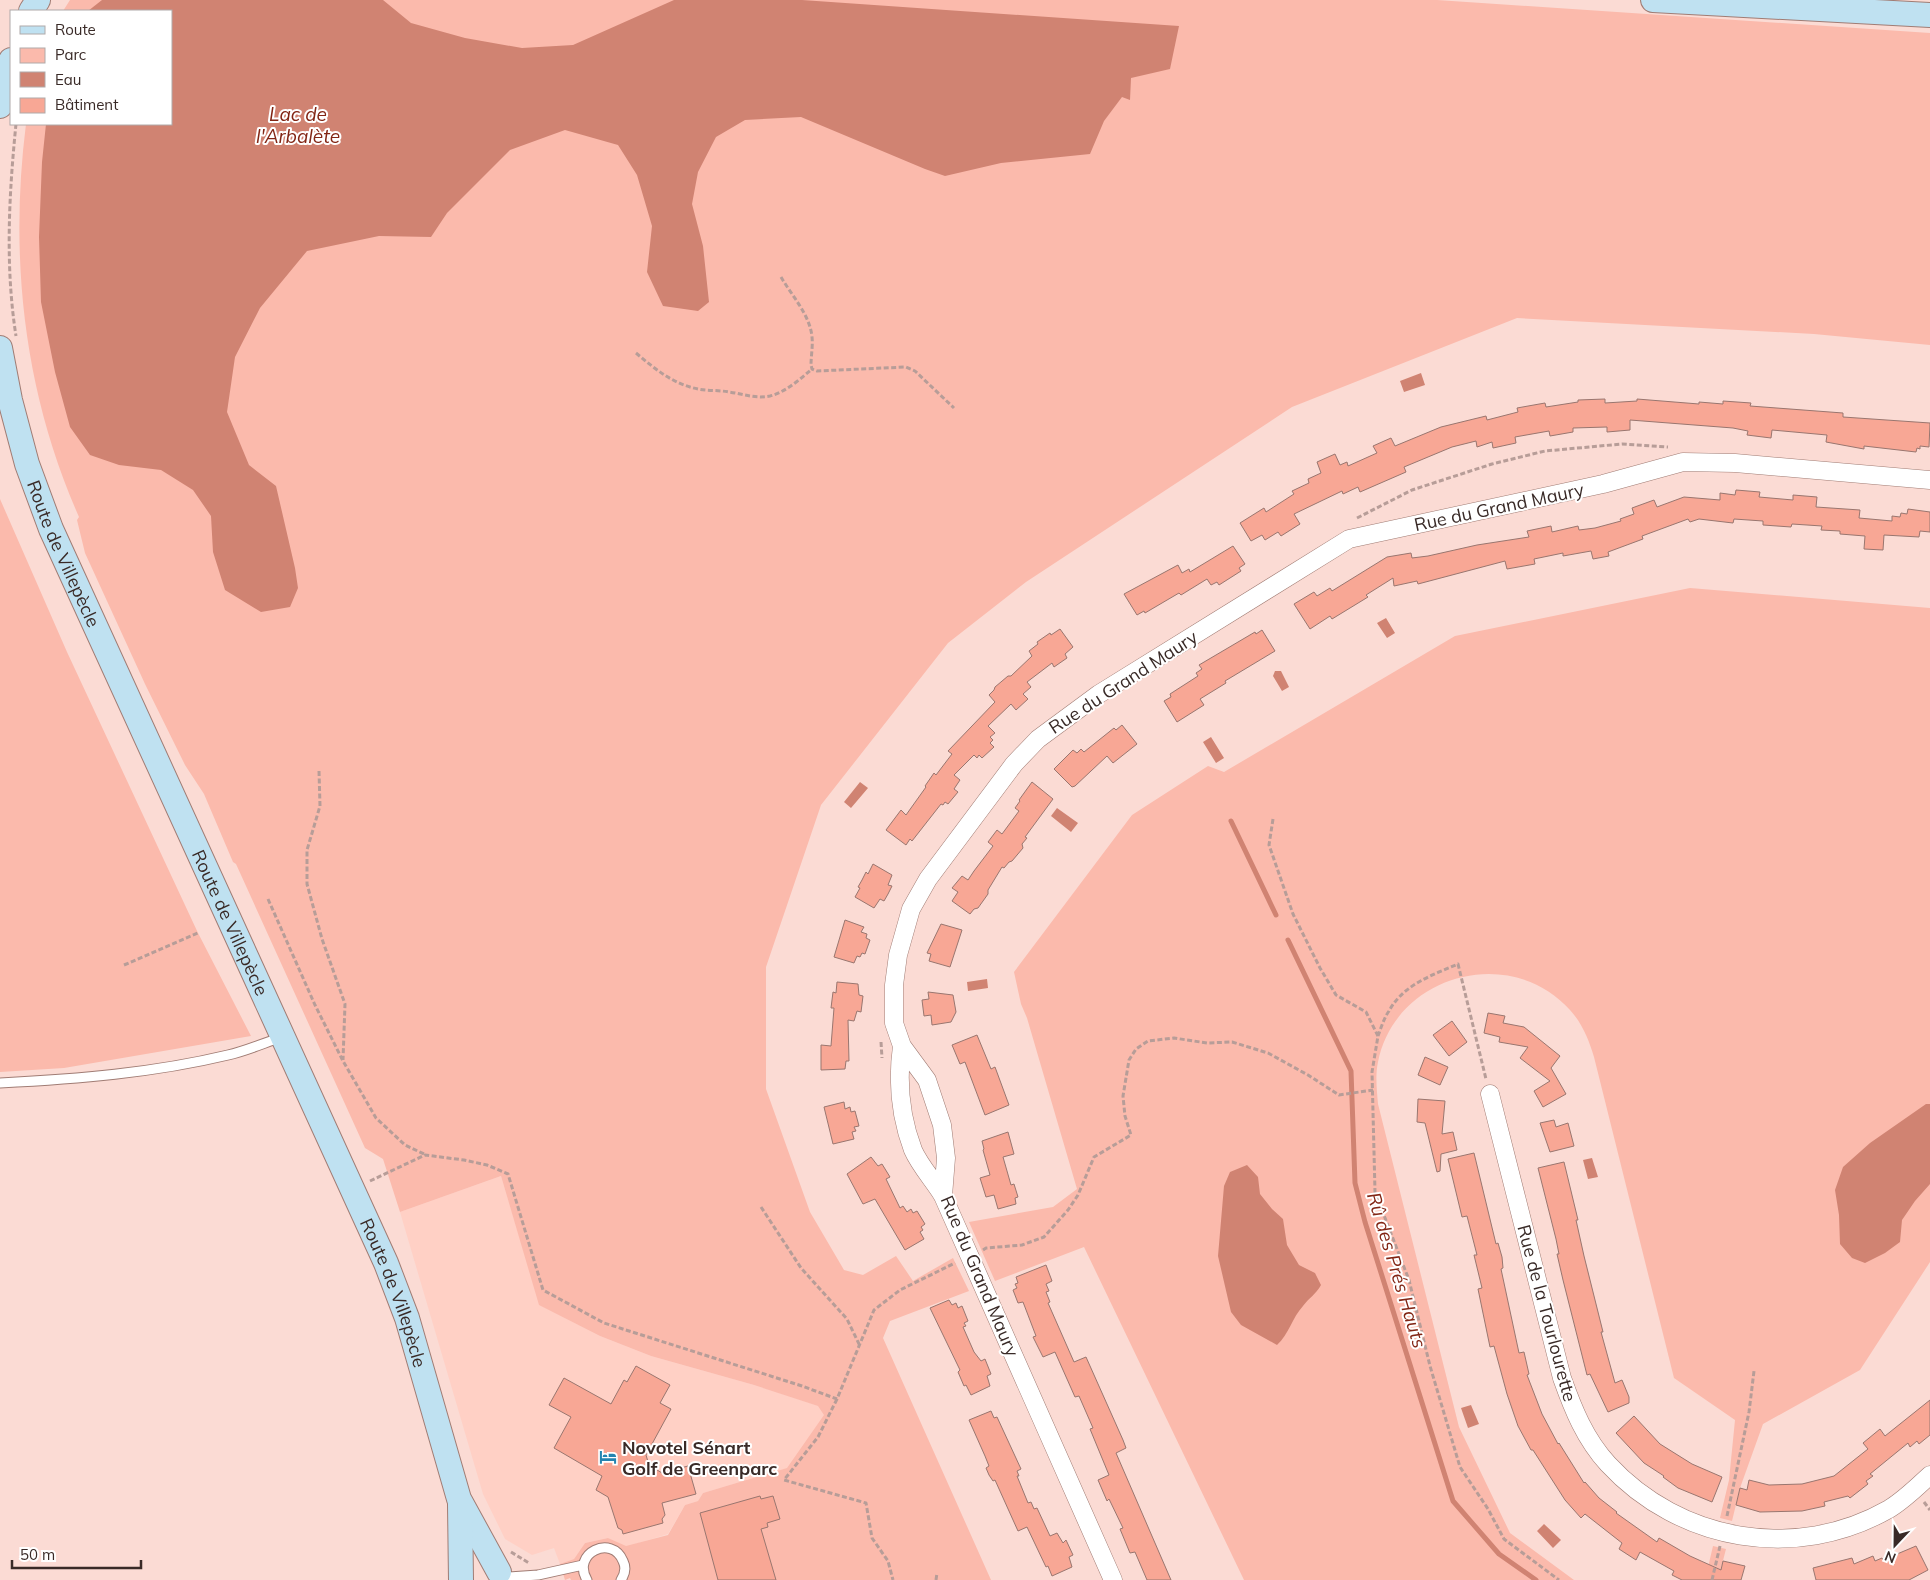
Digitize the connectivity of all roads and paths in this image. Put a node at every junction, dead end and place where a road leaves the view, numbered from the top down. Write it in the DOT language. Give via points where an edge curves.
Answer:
graph roads {
  1 [pos="1653,0"];
  2 [pos="1846,0"];
  3 [pos="1694,1"];
  4 [pos="1930,14"];
  5 [pos="10,64"];
  6 [pos="0,106"];
  7 [pos="16,125"];
  8 [pos="781,277"];
  9 [pos="9,346"];
  10 [pos="636,352"];
  11 [pos="812,369"];
  12 [pos="954,408"];
  13 [pos="1670,447"];
  14 [pos="1930,480"];
  15 [pos="1349,522"];
  16 [pos="319,771"];
  17 [pos="1273,819"];
  18 [pos="268,899"];
  19 [pos="198,932"];
  20 [pos="124,965"];
  21 [pos="881,1034"];
  22 [pos="284,1036"];
  23 [pos="1378,1036"];
  24 [pos="902,1046"];
  25 [pos="882,1059"];
  26 [pos="343,1060"];
  27 [pos="0,1083"];
  28 [pos="1372,1090"];
  29 [pos="1490,1094"];
  30 [pos="425,1154"];
  31 [pos="365,1173"];
  32 [pos="943,1196"];
  33 [pos="761,1207"];
  34 [pos="969,1257"];
  35 [pos="860,1347"];
  36 [pos="1754,1371"];
  37 [pos="837,1399"];
  38 [pos="1930,1476"];
  39 [pos="460,1499"];
  40 [pos="1722,1532"];
  41 [pos="583,1565"];
  42 [pos="937,1573"];
  43 [pos="506,1576"];
  44 [pos="461,1580"];
  45 [pos="466,1580"];
  46 [pos="586,1580"];
  47 [pos="621,1580"];
  48 [pos="893,1580"];
  49 [pos="936,1580"];
  50 [pos="1113,1580"];
  51 [pos="1560,1580"];
  52 [pos="1712,1580"];
  1 -- 3 [label="main road"];
  2 -- 4 [label="main road"];
  3 -- 4 [label="main road"];
  5 -- 6 [label="main road"];
  7 -- 9 [label="path" via="11,174"];
  8 -- 11 [label="path" via="810,329"];
  9 -- 22 [label="main road, Route de Villepècle" via="10,400 27,464 51,528"];
  10 -- 11 [label="path" via="656,370 680,383 698,389 758,397 789,387"];
  11 -- 12 [label="path" via="906,367 915,371"];
  13 -- 15 [label="path" via="1622,444 1545,451 1412,490"];
  14 -- 24 [label="street, Rue du Grand Maury" via="1683,462 1604,484 1349,540 1099,694 1038,738 1014,764 928,879 911,910 898,955 894,986 894,1023"];
  16 -- 26 [label="path" via="320,806 308,850 307,884 345,1004"];
  17 -- 23 [label="path" via="1269,845 1293,914 1336,995 1366,1012"];
  18 -- 26 [label="path"];
  19 -- 20 [label="path"];
  21 -- 25 [label="path"];
  22 -- 27 [label="lane" via="230,1055 171,1067 108,1076"];
  22 -- 39 [label="main road, Route de Villepècle" via="386,1263 406,1318"];
  23 -- 28 [label="path"];
  23 -- 29 [label="path" via="1389,1010 1406,990 1458,964"];
  24 -- 32 [label="street" via="899,1071 901,1107 914,1151"];
  24 -- 32 [label="street, Rue du Grand Maury" via="927,1080 942,1125 946,1158"];
  26 -- 30 [label="path" via="376,1118 405,1145"];
  28 -- 34 [label="path" via="1339,1095 1268,1053 1232,1042 1207,1043 1174,1038 1148,1041 1136,1049 1129,1060 1123,1096 1131,1135 1094,1157 1078,1195 1044,1238 1022,1246 986,1248"];
  28 -- 51 [label="path" via="1375,1192 1409,1280 1460,1467 1504,1539"];
  29 -- 40 [label="street, Rue de la Tourlourette" via="1562,1378 1586,1434 1608,1464 1665,1510"];
  30 -- 31 [label="path" via="369,1182"];
  30 -- 37 [label="path" via="487,1165 508,1174 543,1290 604,1323"];
  32 -- 34 [label="street, Rue du Grand Maury"];
  33 -- 35 [label="path" via="801,1268 847,1319"];
  34 -- 35 [label="path" via="900,1290 874,1310"];
  34 -- 50 [label="street, Rue du Grand Maury"];
  35 -- 37 [label="path"];
  36 -- 40 [label="path" via="1749,1412"];
  37 -- 48 [label="path" via="818,1436 784,1480 866,1503 872,1538 888,1561"];
  38 -- 40 [label="street, Rue de la Tourlourette" via="1890,1508 1830,1532 1770,1539"];
  39 -- 43 [label="main road, Route de Villepècle"];
  39 -- 44 [label="main road, Route de Villepècle"];
  40 -- 52 [label="path"];
  41 -- 43 [label="lane" via="538,1575"];
  41 -- 46 [label="lane"];
  41 -- 47 [label="lane" via="596,1549 610,1549 624,1563"];
  42 -- 49 [label="path"];
  43 -- 45 [label="main road" via="488,1570 477,1572"];
}
